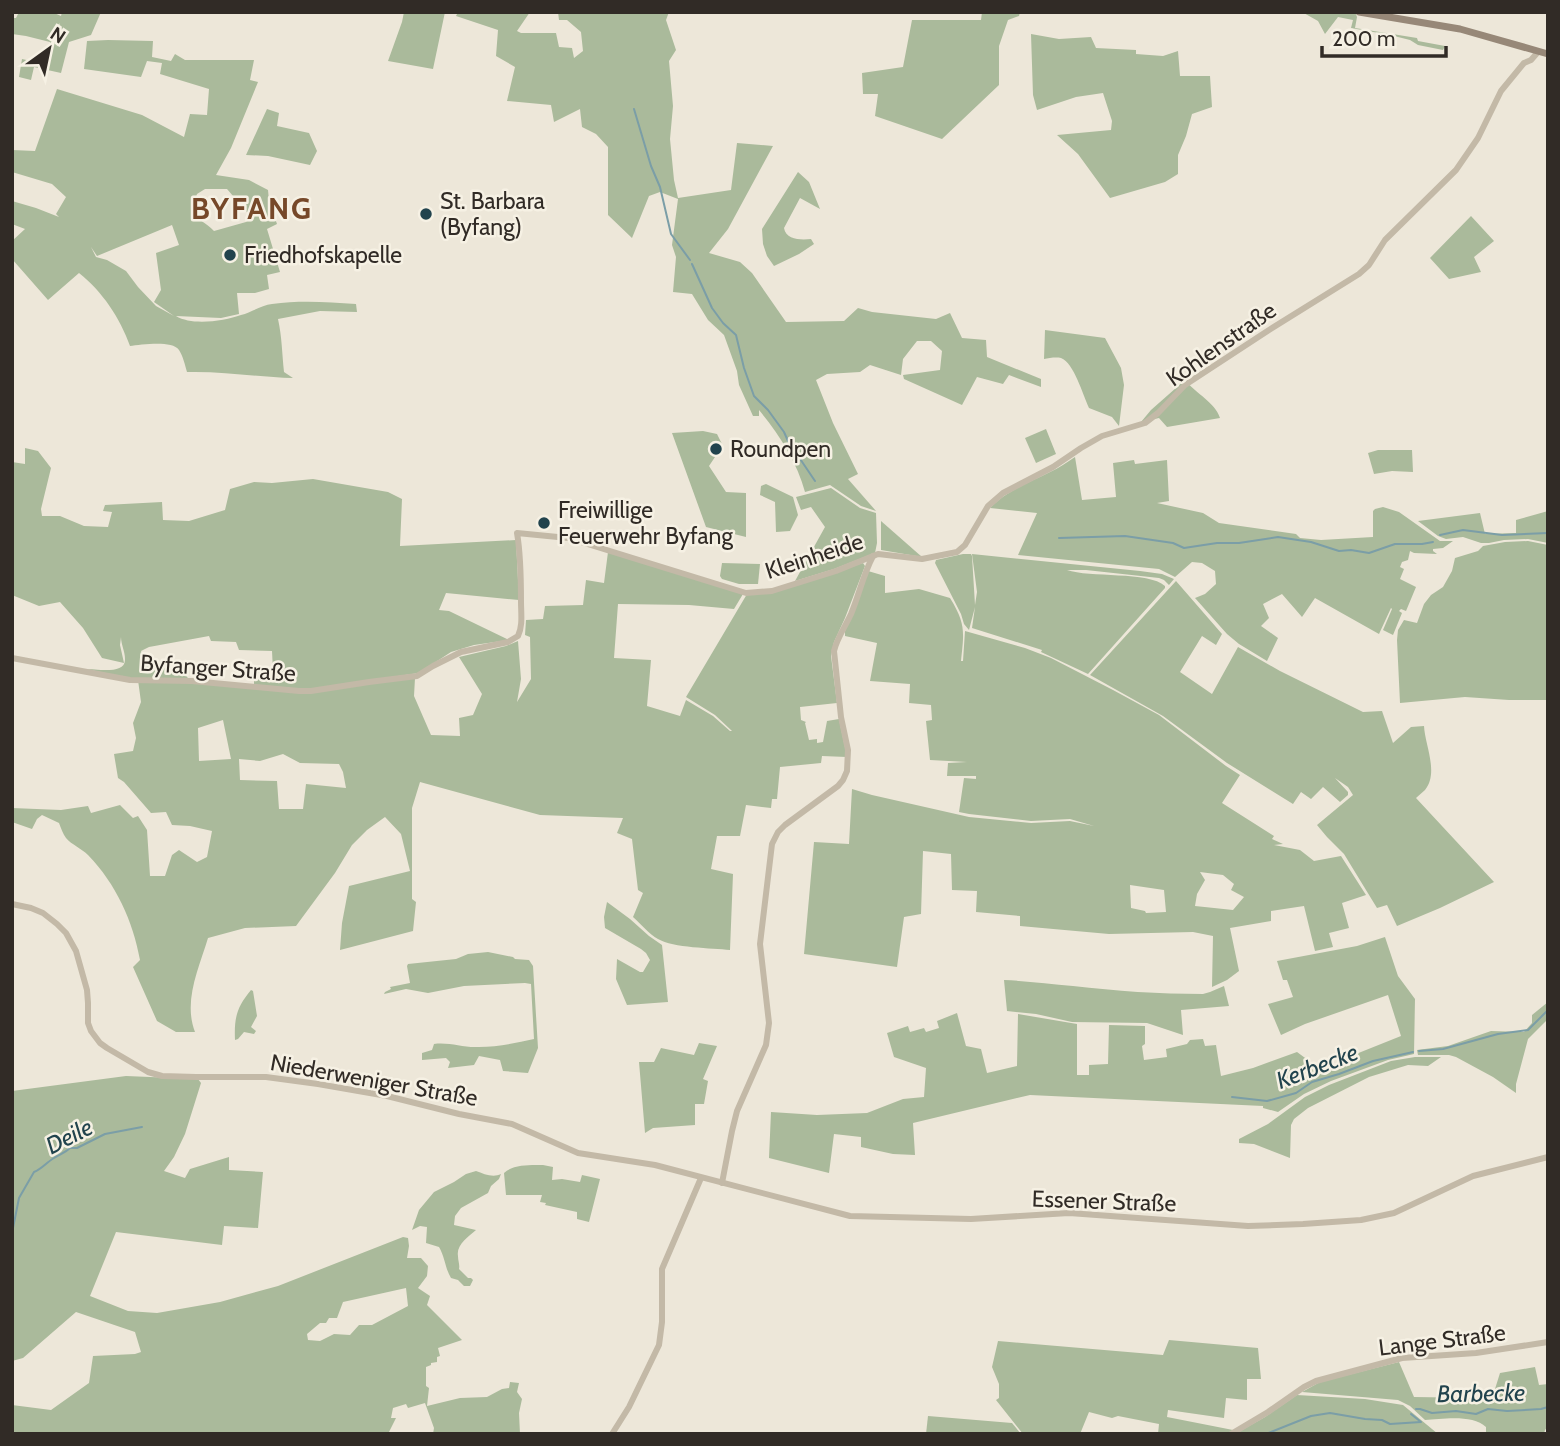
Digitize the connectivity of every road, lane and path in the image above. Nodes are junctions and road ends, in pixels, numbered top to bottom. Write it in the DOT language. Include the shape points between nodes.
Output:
graph roads {
  1 [pos="1359,12"];
  2 [pos="1528,50"];
  3 [pos="1538,52"];
  4 [pos="1548,54"];
  5 [pos="1524,63"];
  6 [pos="517,533"];
  7 [pos="876,555"];
  8 [pos="12,658"];
  9 [pos="12,904"];
  10 [pos="1548,1157"];
  11 [pos="655,1165"];
  12 [pos="701,1178"];
  13 [pos="722,1183"];
  14 [pos="1548,1342"];
  15 [pos="612,1434"];
  16 [pos="1231,1434"];
  1 -- 2 [label="main road" via="1456,29"];
  2 -- 3 [label="main road"];
  2 -- 5 [label="street, Kohlenstraße"];
  3 -- 4 [label="main road"];
  3 -- 5 [label="street, Kohlenstraße"];
  5 -- 7 [label="street, Kohlenstraße" via="1502,91 1456,170 1385,240 1359,274 1185,386 1145,423 1102,436 1003,493 988,506 957,552 922,559"];
  6 -- 7 [label="street, Kleinheide" via="568,538 746,593 772,591"];
  6 -- 8 [label="street, Byfanger Straße" via="521,554 518,636 461,652 417,677 299,691 130,680"];
  7 -- 13 [label="street" via="834,651 848,756 846,774 838,786 785,825 772,844 760,944 768,1034 738,1109"];
  9 -- 11 [label="street, Niederweniger Straße" via="43,914 65,933 84,980 91,1031 107,1048 149,1072 266,1077 387,1096 512,1124 578,1153"];
  10 -- 13 [label="street, Essener Straße" via="1473,1177 1381,1216 1248,1226 1069,1213 971,1219 858,1217"];
  11 -- 12 [label="street, Essener Straße"];
  12 -- 13 [label="street, Essener Straße"];
  12 -- 15 [label="street" via="662,1269 659,1345"];
  14 -- 16 [label="street, Lange Straße" via="1402,1358 1316,1381"];
}
